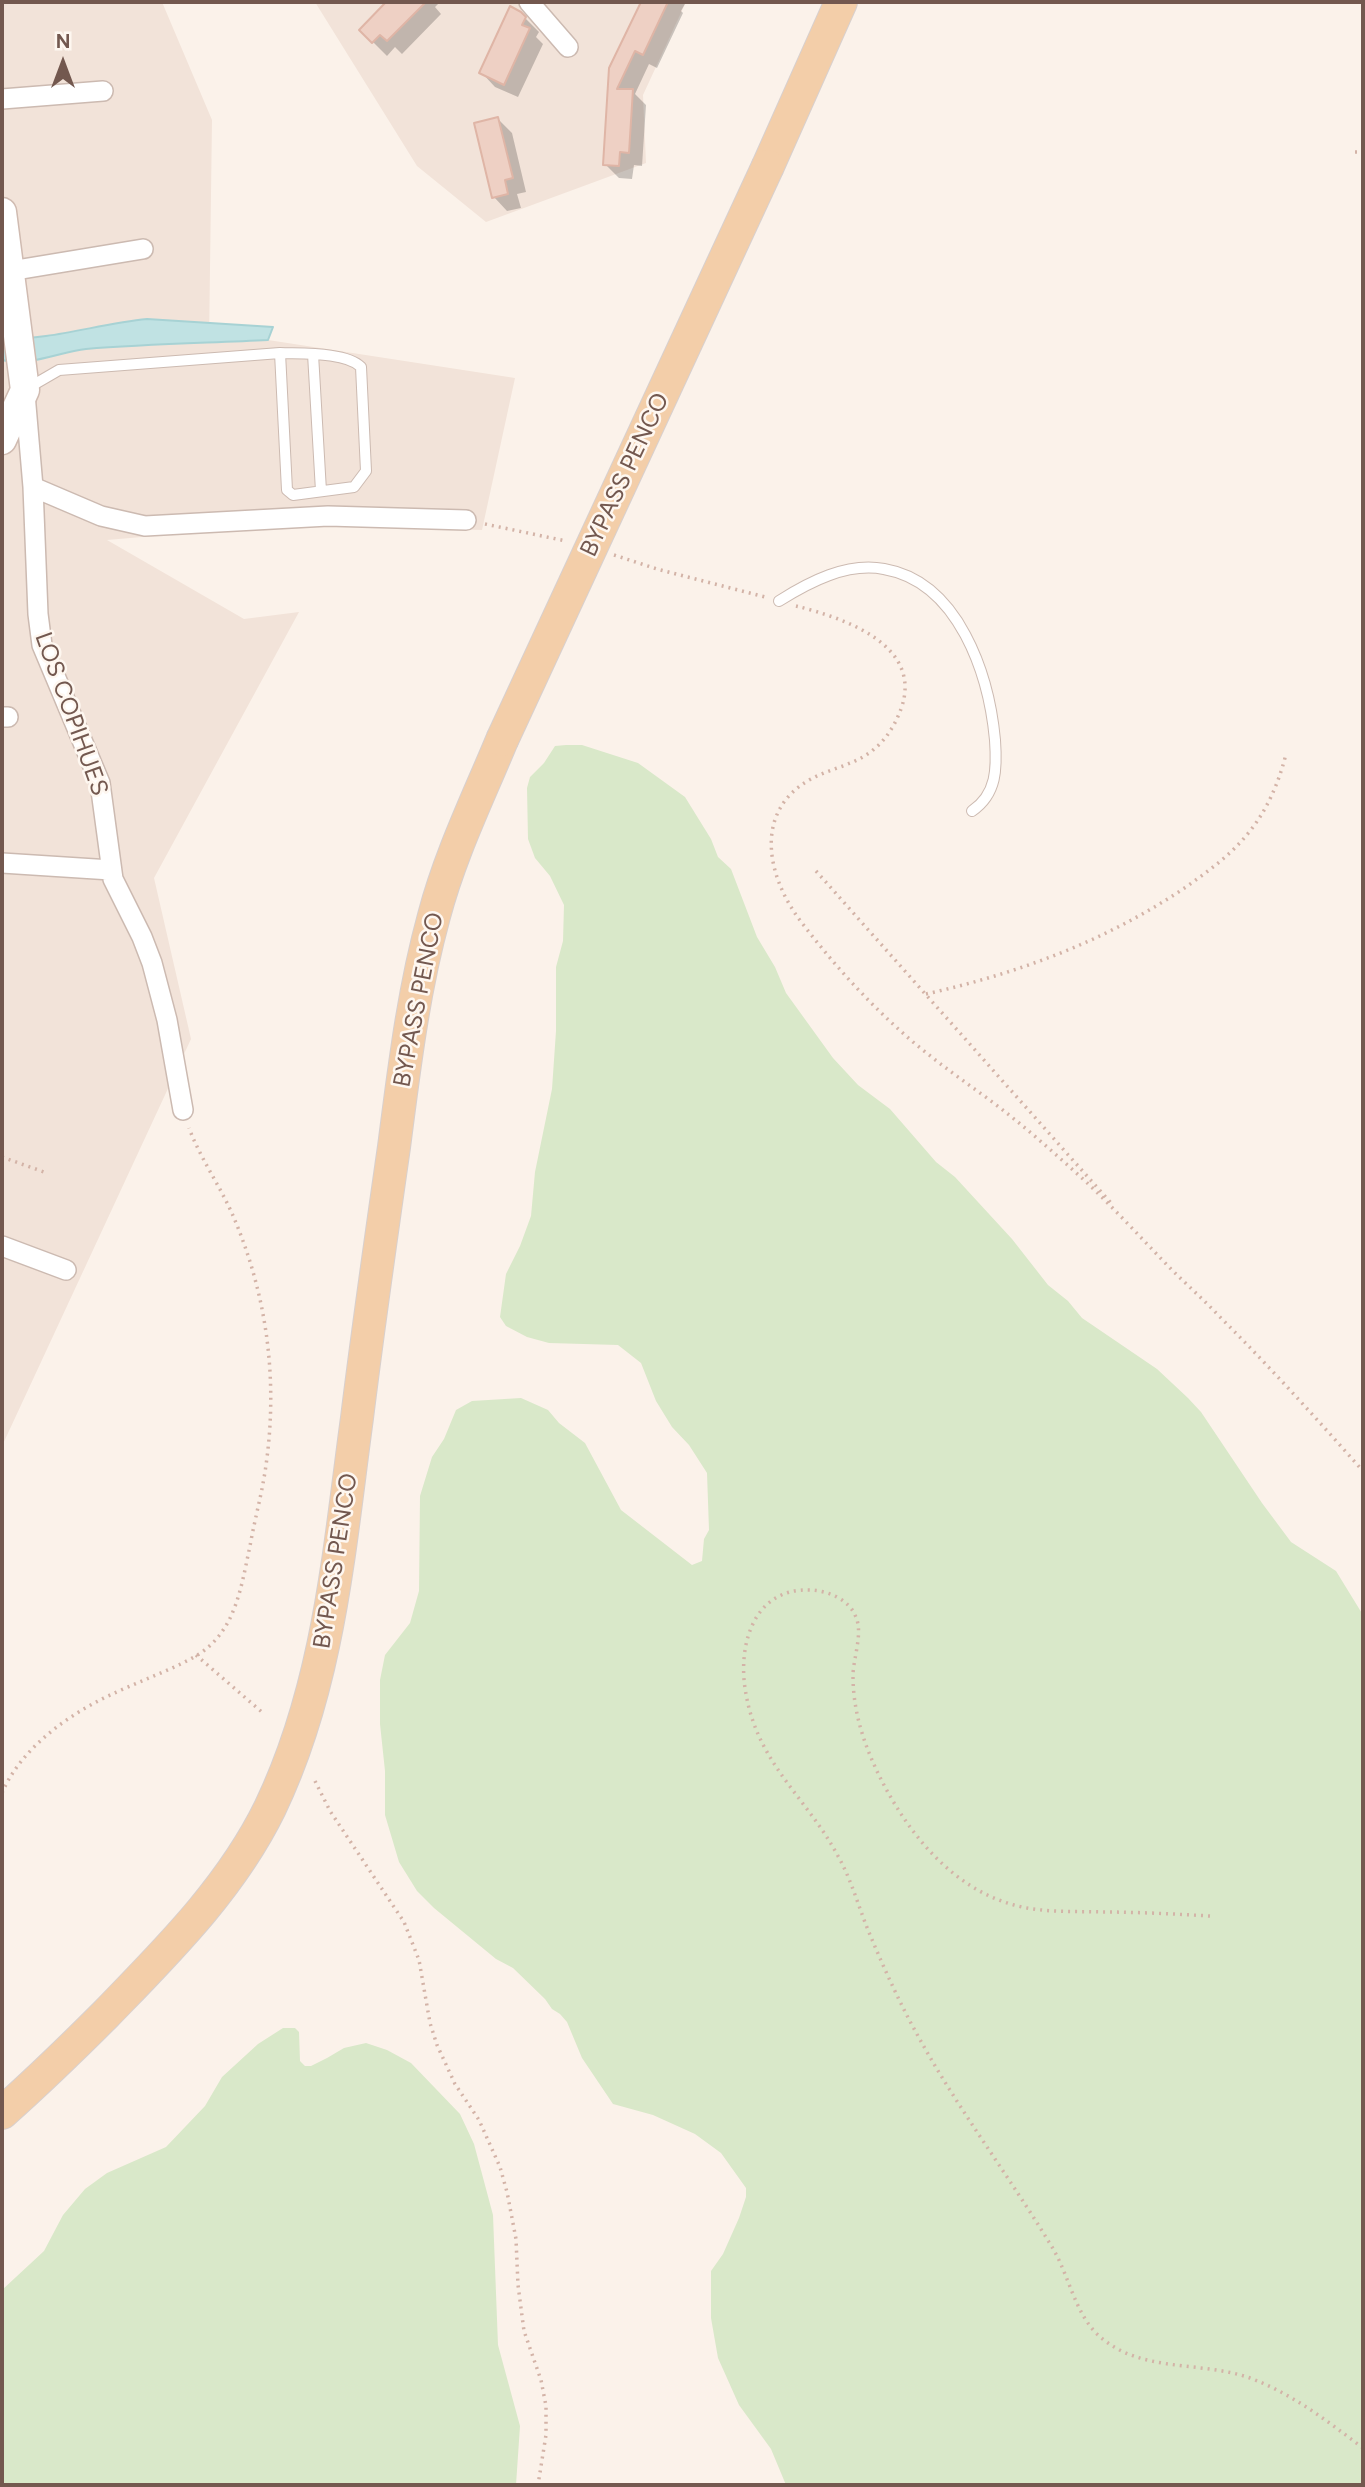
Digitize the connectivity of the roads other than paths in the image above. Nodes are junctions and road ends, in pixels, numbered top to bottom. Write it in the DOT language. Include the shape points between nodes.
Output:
graph roads {
  1 [pos="529,2"];
  2 [pos="841,2"];
  3 [pos="568,47"];
  4 [pos="103,91"];
  5 [pos="2,99"];
  6 [pos="2,212"];
  7 [pos="143,249"];
  8 [pos="10,271"];
  9 [pos="281,353"];
  10 [pos="313,354"];
  11 [pos="24,380"];
  12 [pos="2,440"];
  13 [pos="33,487"];
  14 [pos="321,491"];
  15 [pos="466,520"];
  16 [pos="779,601"];
  17 [pos="972,811"];
  18 [pos="2,863"];
  19 [pos="111,870"];
  20 [pos="183,1110"];
  21 [pos="2,1246"];
  22 [pos="66,1270"];
  23 [pos="107,2012"];
  24 [pos="2,2090"];
  25 [pos="2,2113"];
  1 -- 3 [label="street"];
  2 -- 23 [label="main road, BYPASS PENCO, bridge" via="502,740 450,864 422,964 341,1548 305,1719 274,1799 241,1860 190,1925"];
  4 -- 5 [label="street"];
  6 -- 8 [label="main road"];
  7 -- 8 [label="street"];
  8 -- 11 [label="main road"];
  9 -- 10 [label="lane"];
  9 -- 11 [label="lane" via="60,370"];
  9 -- 14 [label="lane" via="287,490 293,495"];
  10 -- 14 [label="lane"];
  10 -- 14 [label="lane" via="354,360 361,367 366,471 354,487"];
  11 -- 12 [label="main road"];
  11 -- 13 [label="street, LOS COPIHUES"];
  13 -- 15 [label="street" via="101,516 145,526 328,516"];
  13 -- 19 [label="street, LOS COPIHUES" via="42,645 100,783"];
  16 -- 17 [label="lane" via="815,580 869,567 899,573 939,600 973,649 991,707 995,776 989,794"];
  18 -- 19 [label="street"];
  19 -- 20 [label="street, LOS COPIHUES" via="152,963"];
  21 -- 22 [label="street"];
  23 -- 24 [label="main road, BYPASS PENCO"];
  23 -- 25 [label="main road, BYPASS PENCO"];
}
